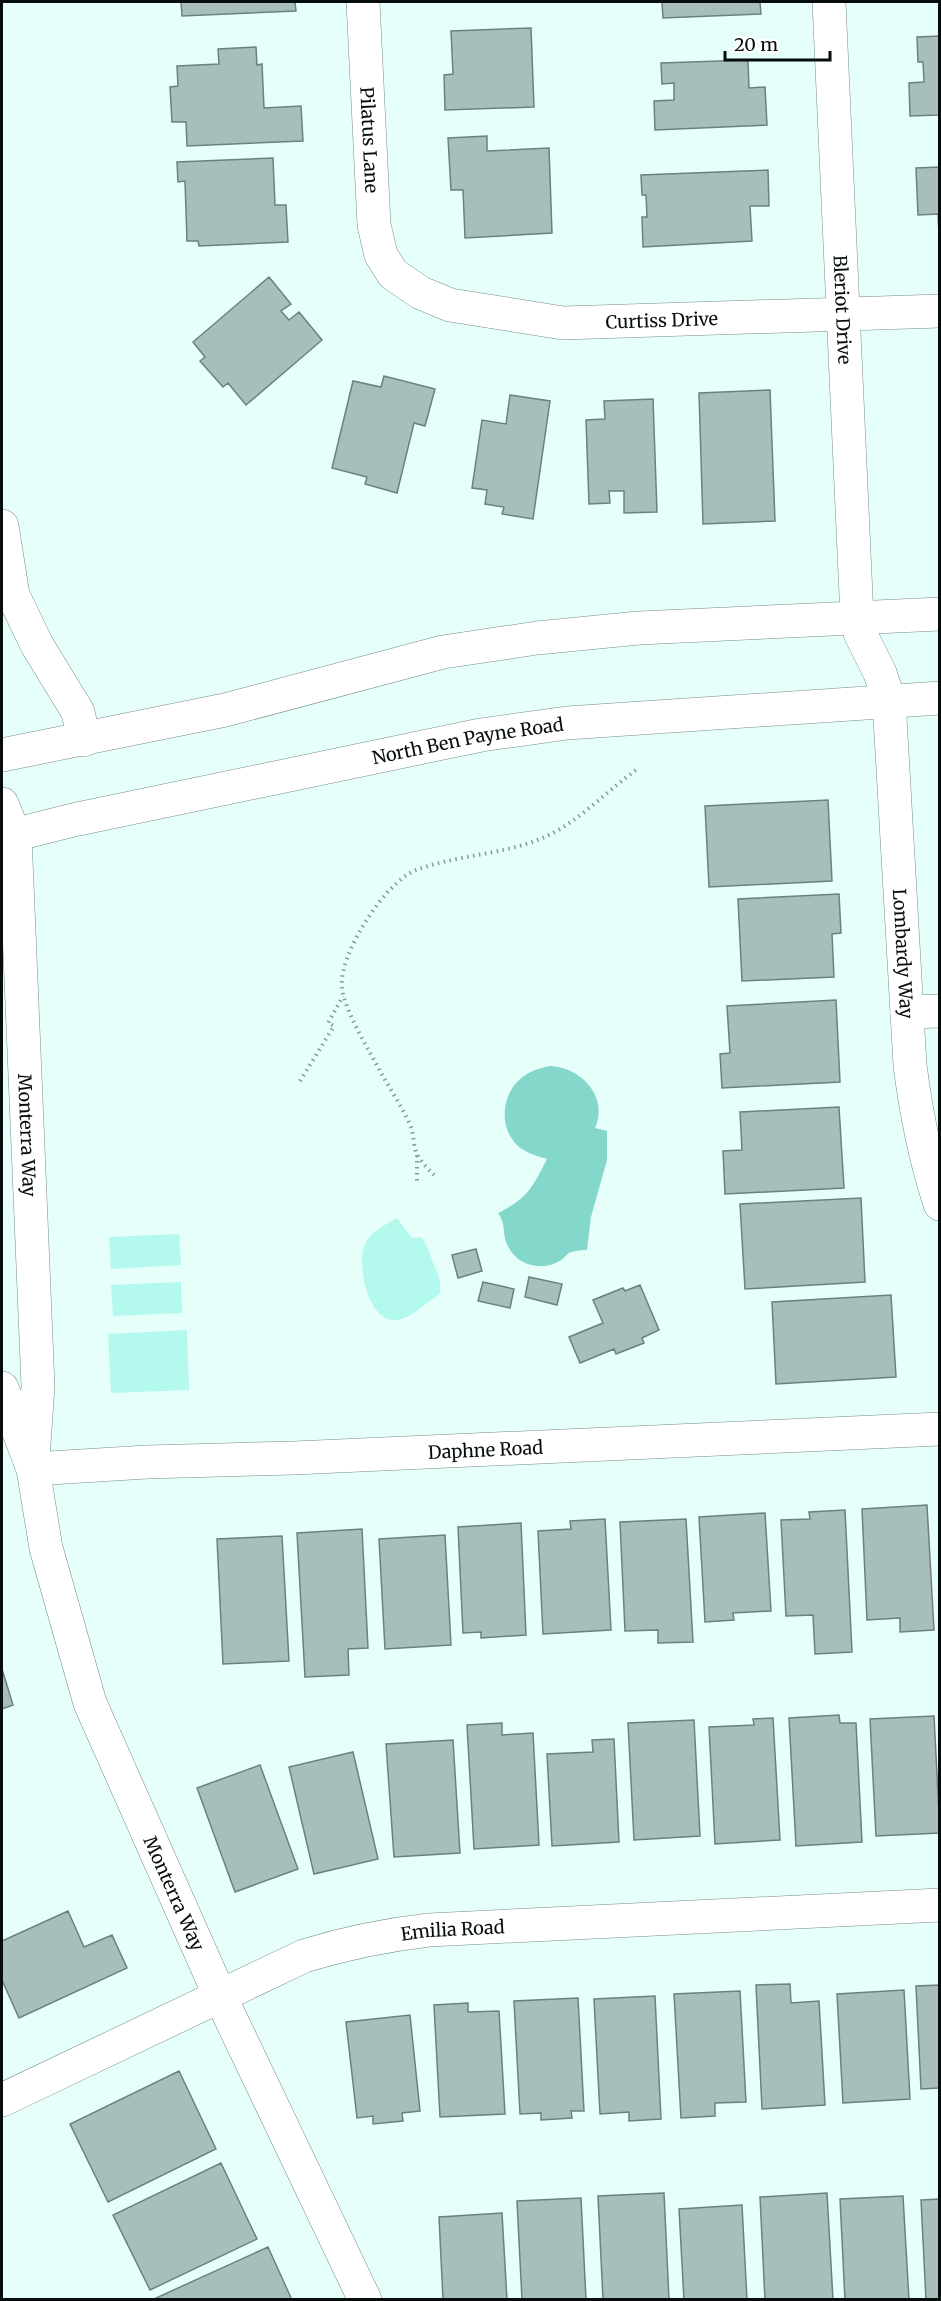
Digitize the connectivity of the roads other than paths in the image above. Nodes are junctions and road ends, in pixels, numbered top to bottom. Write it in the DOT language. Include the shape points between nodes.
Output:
graph roads {
  1 [pos="363,2"];
  2 [pos="829,2"];
  3 [pos="393,274"];
  4 [pos="939,311"];
  5 [pos="844,315"];
  6 [pos="2,526"];
  7 [pos="939,614"];
  8 [pos="857,618"];
  9 [pos="939,698"];
  10 [pos="889,700"];
  11 [pos="84,740"];
  12 [pos="2,755"];
  13 [pos="2,804"];
  14 [pos="8,837"];
  15 [pos="939,1011"];
  16 [pos="907,1012"];
  17 [pos="939,1204"];
  18 [pos="2,1388"];
  19 [pos="939,1429"];
  20 [pos="33,1469"];
  21 [pos="939,1905"];
  22 [pos="220,1996"];
  23 [pos="2,2100"];
  24 [pos="365,2300"];
  1 -- 3 [label="street, Pilatus Lane" via="374,225 381,255"];
  2 -- 5 [label="street, Bleriot Drive"];
  3 -- 5 [label="street, Curtiss Drive" via="421,293 450,305 563,324"];
  4 -- 5 [label="street, Curtiss Drive"];
  5 -- 8 [label="street, Bleriot Drive"];
  6 -- 11 [label="street" via="13,595 37,645 78,712"];
  7 -- 8 [label="street"];
  8 -- 10 [label="street, Bleriot Drive"];
  8 -- 11 [label="street" via="639,628 443,652 225,710"];
  9 -- 10 [label="street, North Ben Payne Road"];
  10 -- 14 [label="street, North Ben Payne Road" via="567,723 481,735"];
  10 -- 16 [label="street, Lombardy Way"];
  11 -- 12 [label="street"];
  13 -- 14 [label="street, Monterra Way"];
  14 -- 20 [label="street, Monterra Way" via="38,1386"];
  15 -- 16 [label="street"];
  16 -- 17 [label="street, Lombardy Way" via="917,1116"];
  18 -- 20 [label="street, Monterra Way"];
  19 -- 20 [label="street, Daphne Road"];
  20 -- 22 [label="street, Monterra Way" via="46,1548 90,1703"];
  21 -- 22 [label="street, Emilia Road" via="429,1930 380,1936 304,1956"];
  22 -- 23 [label="street, Emilia Road"];
  22 -- 24 [label="street, Monterra Way"];
}
